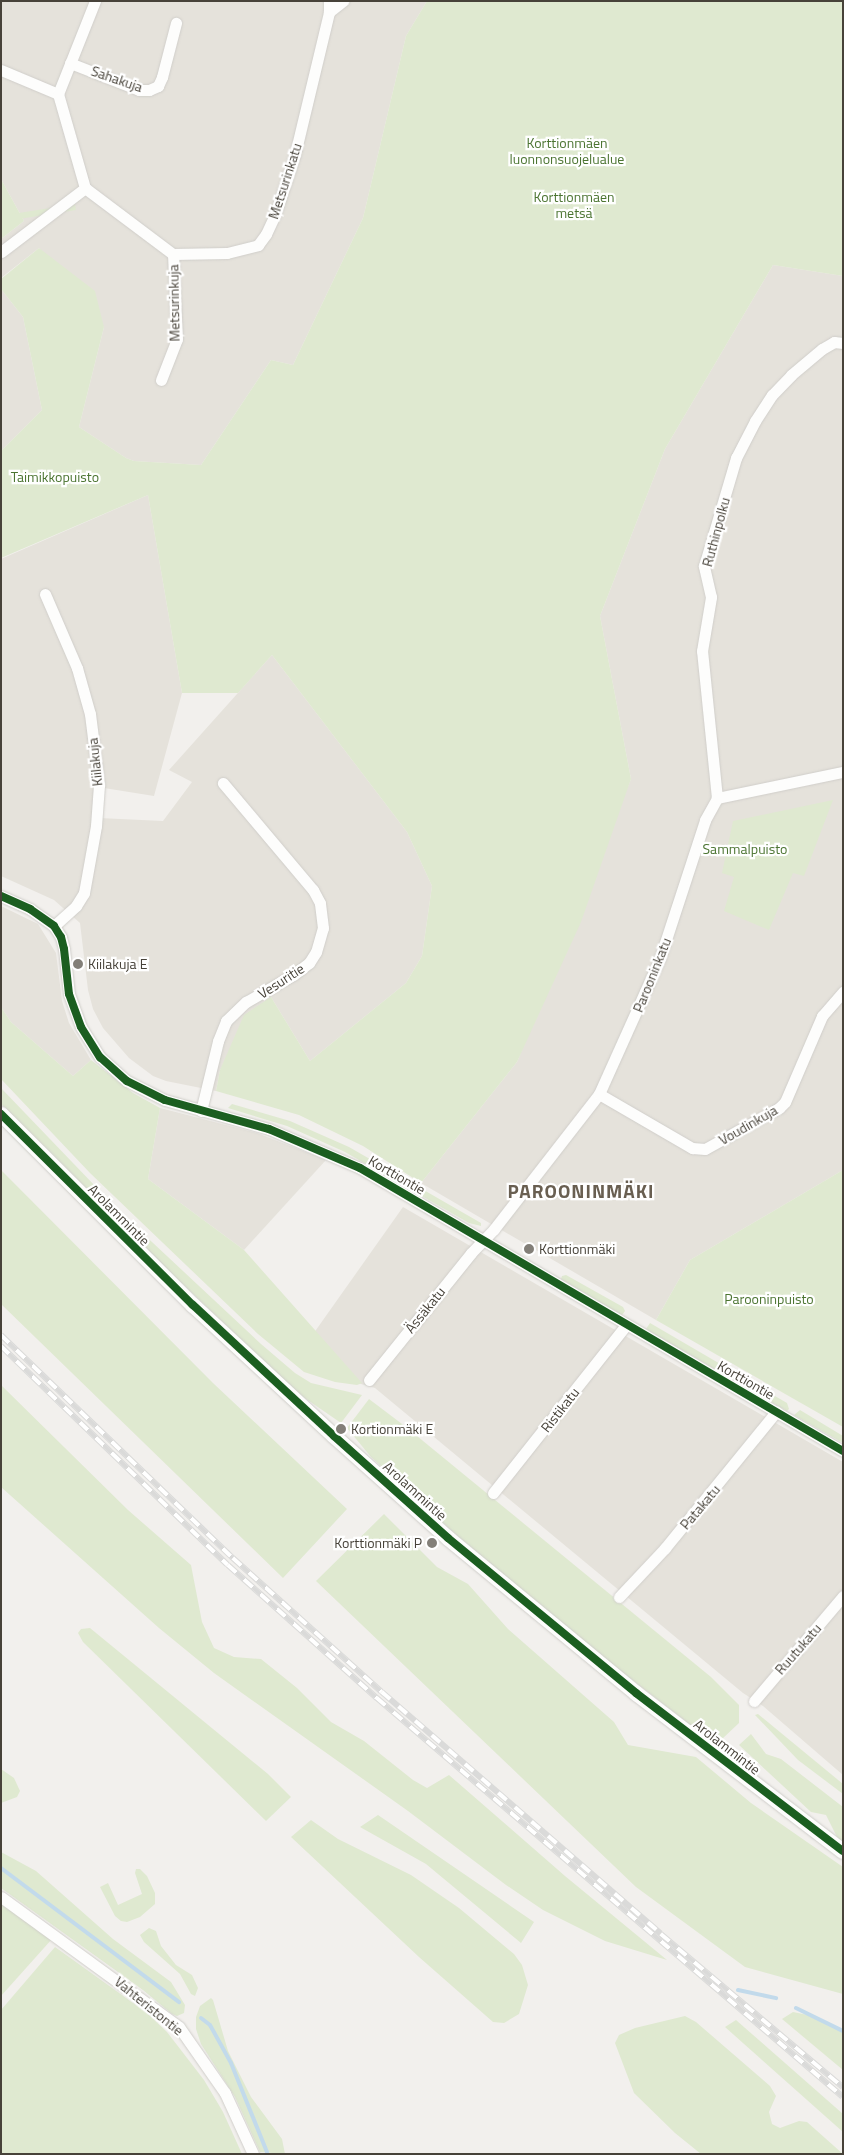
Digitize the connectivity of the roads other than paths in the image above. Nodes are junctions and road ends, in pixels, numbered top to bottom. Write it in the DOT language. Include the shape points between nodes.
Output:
graph roads {
  1 [pos="95,1"];
  2 [pos="343,1"];
  3 [pos="329,7"];
  4 [pos="176,23"];
  5 [pos="70,62"];
  6 [pos="1,70"];
  7 [pos="58,94"];
  8 [pos="85,188"];
  9 [pos="1,252"];
  10 [pos="173,254"];
  11 [pos="843,343"];
  12 [pos="161,380"];
  13 [pos="45,594"];
  14 [pos="843,772"];
  15 [pos="222,783"];
  16 [pos="717,798"];
  17 [pos="1,896"];
  18 [pos="54,926"];
  19 [pos="843,992"];
  20 [pos="600,1094"];
  21 [pos="201,1111"];
  22 [pos="1,1114"];
  23 [pos="482,1240"];
  24 [pos="626,1325"];
  25 [pos="369,1380"];
  26 [pos="776,1412"];
  27 [pos="843,1451"];
  28 [pos="493,1493"];
  29 [pos="843,1596"];
  30 [pos="619,1598"];
  31 [pos="754,1701"];
  32 [pos="843,1851"];
  33 [pos="1,1897"];
  34 [pos="253,2154"];
  1 -- 5 [label="street"];
  2 -- 3 [label="street, Metsurinkatu"];
  3 -- 10 [label="street, Metsurinkatu" via="295,154 266,234 258,245 239,251"];
  4 -- 5 [label="street, Sahakuja" via="162,77 158,86 149,90 139,90"];
  5 -- 7 [label="street"];
  6 -- 7 [label="street"];
  7 -- 8 [label="street"];
  8 -- 9 [label="street"];
  8 -- 10 [label="street"];
  10 -- 12 [label="street, Metsurinkuja" via="177,339"];
  11 -- 16 [label="street, Ruthinpolku" via="834,342 822,349 791,374 755,421 736,458 704,566 711,598 702,651"];
  13 -- 18 [label="street, Kiilakuja" via="76,668 90,714 99,785 96,826 84,894"];
  14 -- 16 [label="street"];
  15 -- 21 [label="street, Vesuritie" via="313,890 322,910 324,928 316,952 308,963 293,976 246,1002 226,1021"];
  16 -- 20 [label="street, Parooninkatu" via="705,820 660,958"];
  17 -- 18 [label="street" via="30,909"];
  18 -- 21 [label="street, Korttiontie" via="64,949 72,1005 80,1027 100,1056 127,1081 144,1091"];
  19 -- 20 [label="street, Voudinkuja" via="822,1016 785,1102 705,1149 692,1148"];
  20 -- 23 [label="street, Parooninkatu"];
  21 -- 23 [label="street, Korttiontie" via="269,1129 318,1148 360,1168"];
  22 -- 32 [label="street, Arolammintie" via="193,1305 448,1538 636,1693"];
  23 -- 24 [label="street, Korttiontie"];
  23 -- 25 [label="street, Ässäkatu"];
  24 -- 26 [label="street, Korttiontie"];
  24 -- 28 [label="street, Ristikatu"];
  26 -- 27 [label="street, Korttiontie"];
  26 -- 30 [label="street, Patakatu" via="730,1471"];
  29 -- 31 [label="street, Ruutukatu"];
  33 -- 34 [label="street, Vahteristontie" via="179,2027 225,2094"];
}
